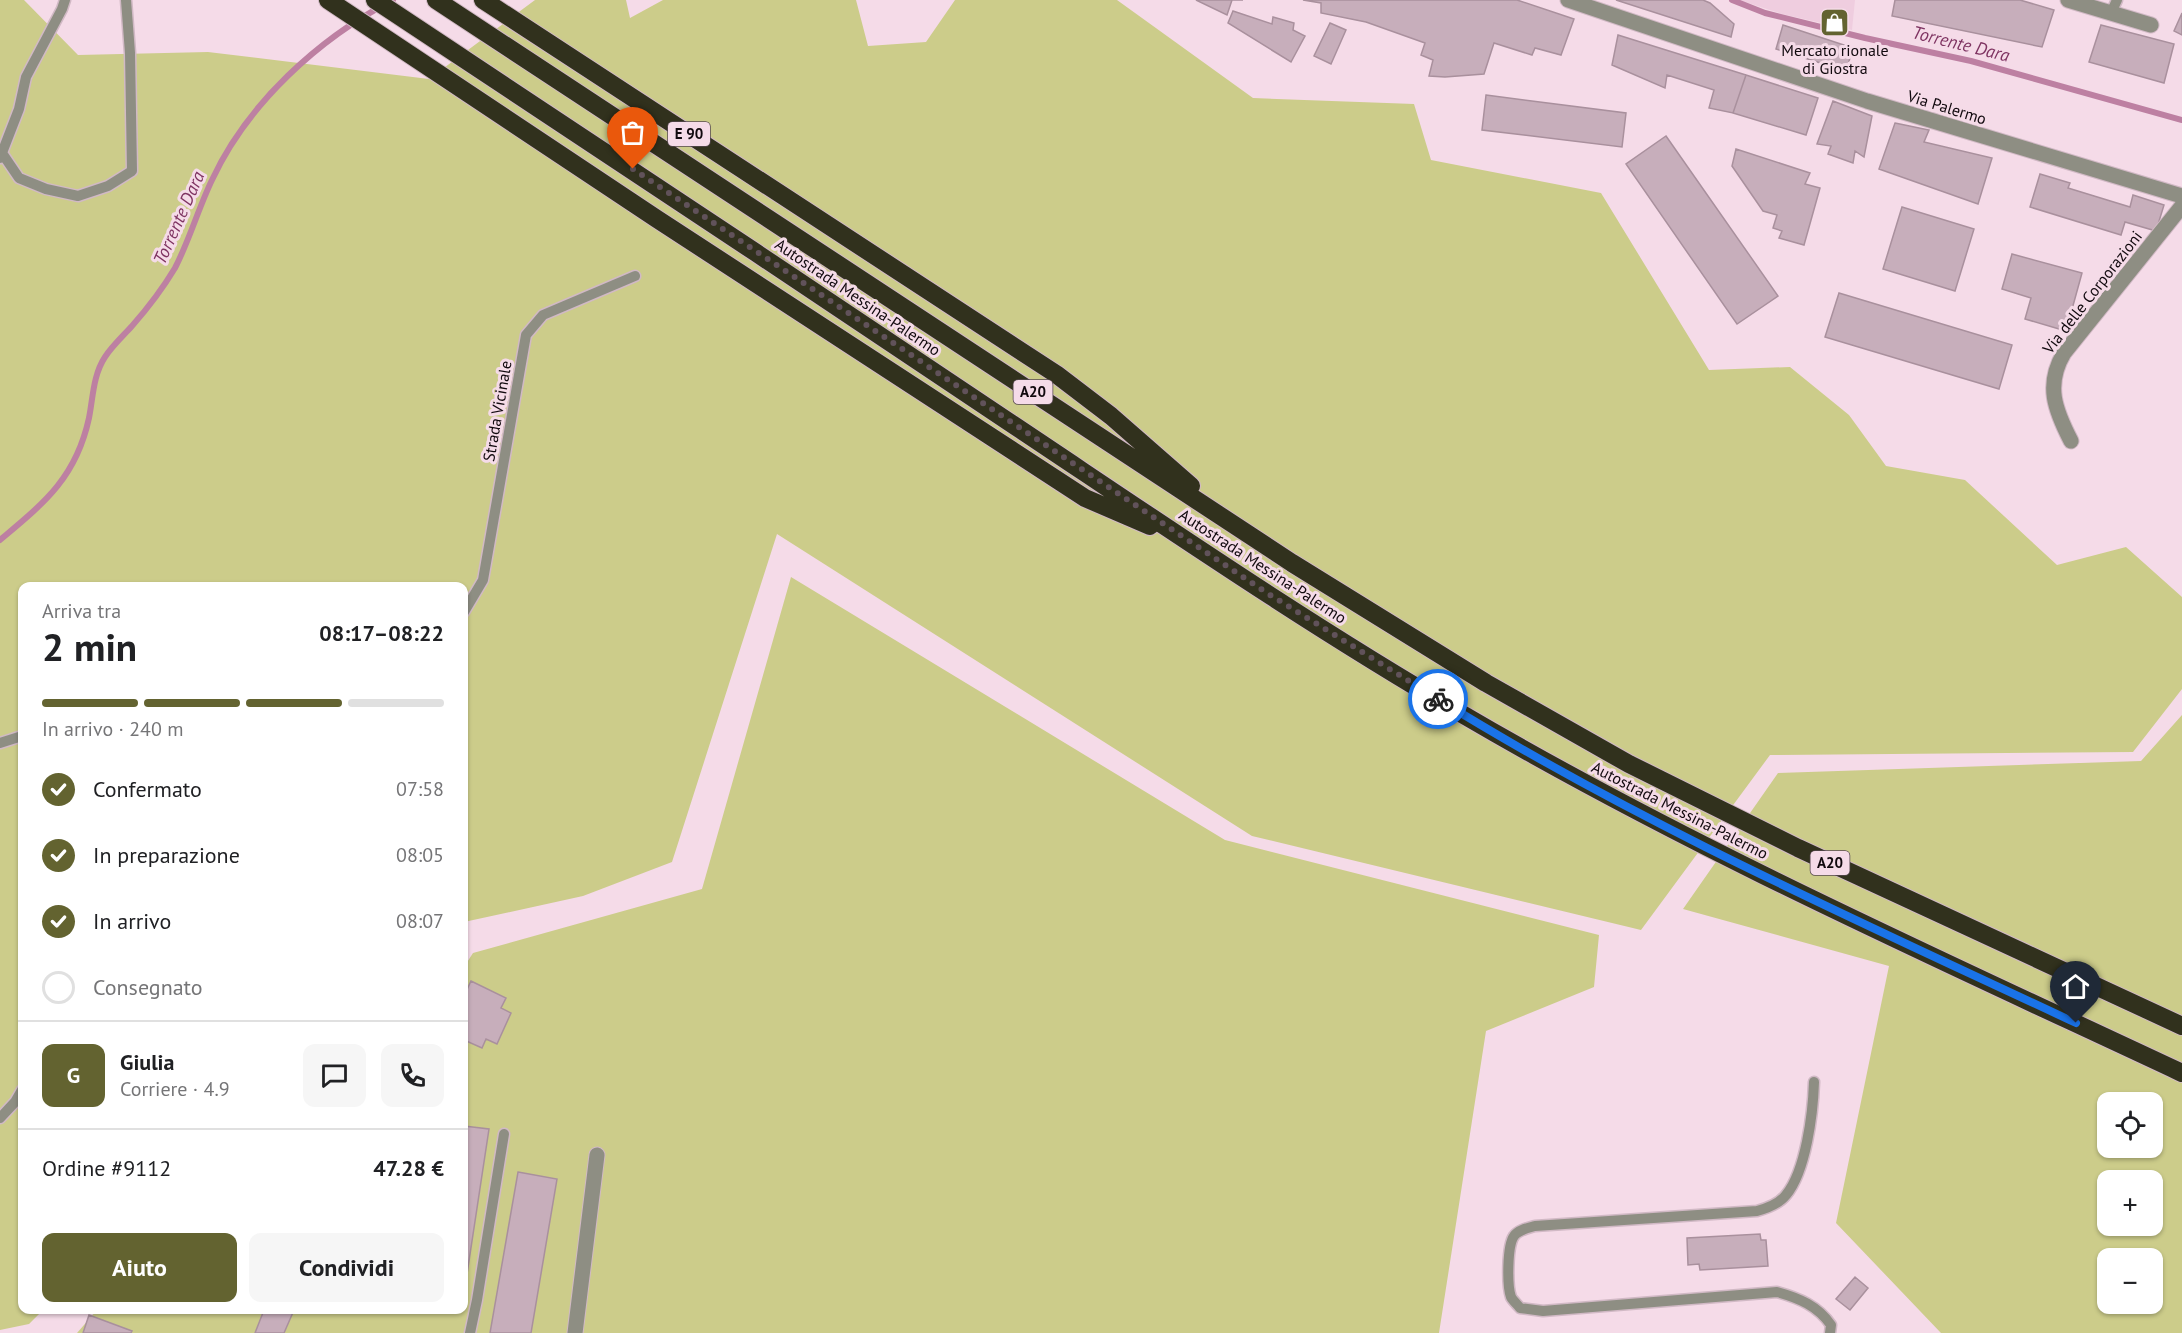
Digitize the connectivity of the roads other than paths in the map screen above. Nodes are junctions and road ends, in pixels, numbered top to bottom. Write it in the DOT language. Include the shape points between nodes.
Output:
graph roads {
  1 [pos="65,0"];
  2 [pos="126,0"];
  3 [pos="328,0"];
  4 [pos="375,0"];
  5 [pos="436,0"];
  6 [pos="483,0"];
  7 [pos="1568,0"];
  8 [pos="2068,0"];
  9 [pos="2114,7"];
  10 [pos="2151,24"];
  11 [pos="1,154"];
  12 [pos="2182,196"];
  13 [pos="2182,206"];
  14 [pos="635,276"];
  15 [pos="2071,441"];
  16 [pos="1215,511"];
  17 [pos="1193,545"];
  18 [pos="468,605"];
  19 [pos="18,737"];
  20 [pos="0,743"];
  21 [pos="2182,1026"];
  22 [pos="2182,1073"];
  23 [pos="1814,1082"];
  24 [pos="18,1097"];
  25 [pos="0,1118"];
  26 [pos="504,1134"];
  27 [pos="597,1155"];
  28 [pos="470,1333"];
  29 [pos="575,1333"];
  30 [pos="1830,1333"];
  1 -- 11 [label="lane" via="26,77 19,109"];
  2 -- 11 [label="lane" via="132,171 108,186 78,196 19,178"];
  3 -- 17 [label="highway" via="1085,498"];
  4 -- 17 [label="highway, Autostrada Messina-Palermo / A20"];
  5 -- 16 [label="highway, Autostrada Messina-Palermo / A20"];
  6 -- 16 [label="highway, E 90" via="1066,381 1179,474"];
  7 -- 12 [label="street, Via Palermo" via="1867,101"];
  8 -- 9 [label="street"];
  9 -- 10 [label="street"];
  13 -- 15 [label="street, Via delle Corporazioni" via="2056,367 2052,383 2055,400"];
  14 -- 18 [label="lane, Strada Vicinale" via="543,315 526,335 483,580"];
  16 -- 21 [label="highway, Autostrada Messina-Palermo / A20" via="1486,682 1629,764 1798,848"];
  17 -- 22 [label="highway, Autostrada Messina-Palermo / A20" via="1460,713 1615,801 1770,879"];
  19 -- 20 [label="lane"];
  23 -- 30 [label="lane" via="1813,1108 1800,1167 1785,1197 1757,1211 1535,1226 1514,1236 1508,1279 1511,1297 1520,1308 1544,1311 1777,1292 1811,1305 1825,1316 1831,1325"];
  24 -- 25 [label="lane"];
  26 -- 28 [label="lane"];
  27 -- 29 [label="street"];
}
